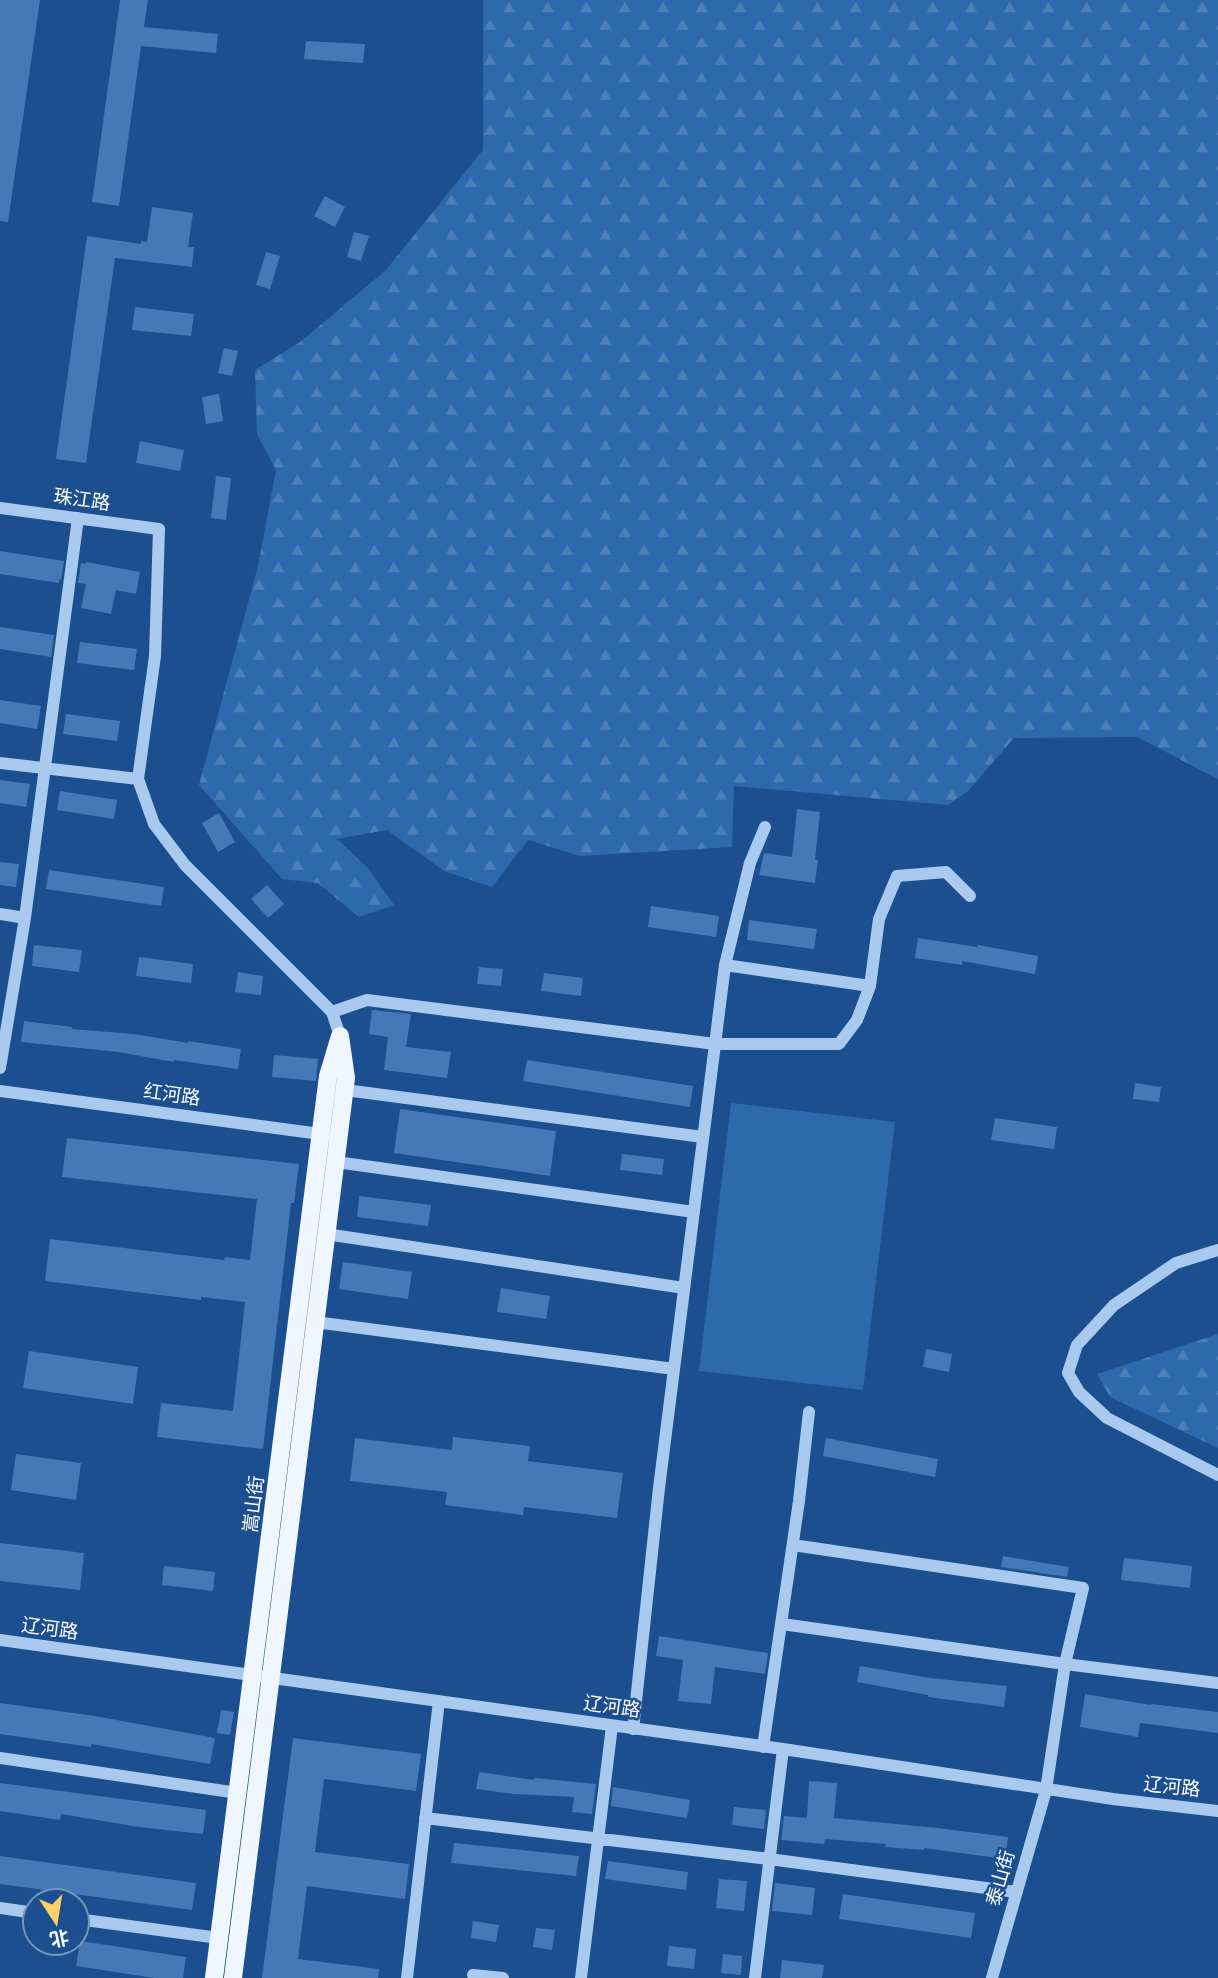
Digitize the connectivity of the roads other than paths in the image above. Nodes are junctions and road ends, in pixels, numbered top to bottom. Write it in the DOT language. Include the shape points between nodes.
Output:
graph roads {
  1 [pos="0,508"];
  2 [pos="78,518"];
  3 [pos="0,763"];
  4 [pos="45,768"];
  5 [pos="138,779"];
  6 [pos="765,827"];
  7 [pos="970,896"];
  8 [pos="0,914"];
  9 [pos="25,918"];
  10 [pos="724,965"];
  11 [pos="870,986"];
  12 [pos="332,1012"];
  13 [pos="340,1036"];
  14 [pos="715,1044"];
  15 [pos="0,1068"];
  16 [pos="345,1090"];
  17 [pos="0,1091"];
  18 [pos="330,1135"];
  19 [pos="703,1137"];
  20 [pos="336,1162"];
  21 [pos="694,1212"];
  22 [pos="326,1234"];
  23 [pos="1218,1250"];
  24 [pos="684,1288"];
  25 [pos="315,1322"];
  26 [pos="674,1369"];
  27 [pos="808,1412"];
  28 [pos="1218,1475"];
  29 [pos="793,1545"];
  30 [pos="782,1624"];
  31 [pos="0,1640"];
  32 [pos="1065,1664"];
  33 [pos="261,1676"];
  34 [pos="1218,1683"];
  35 [pos="439,1701"];
  36 [pos="612,1726"];
  37 [pos="633,1728"];
  38 [pos="763,1747"];
  39 [pos="782,1749"];
  40 [pos="0,1758"];
  41 [pos="1046,1790"];
  42 [pos="238,1793"];
  43 [pos="1218,1811"];
  44 [pos="425,1818"];
  45 [pos="598,1839"];
  46 [pos="769,1859"];
  47 [pos="1016,1892"];
  48 [pos="0,1908"];
  49 [pos="21,1911"];
  50 [pos="91,1921"];
  51 [pos="219,1938"];
  52 [pos="473,1975"];
  53 [pos="214,1978"];
  54 [pos="233,1978"];
  55 [pos="407,1978"];
  56 [pos="503,1978"];
  57 [pos="581,1978"];
  58 [pos="755,1978"];
  59 [pos="992,1978"];
  1 -- 2 [label="street, 珠江路"];
  2 -- 4 [label="street"];
  2 -- 5 [label="street, 珠江路" via="159,529 155,656"];
  3 -- 4 [label="street"];
  4 -- 5 [label="street"];
  4 -- 9 [label="street"];
  5 -- 12 [label="street" via="154,824 185,865"];
  6 -- 10 [label="street" via="750,863"];
  7 -- 11 [label="street" via="946,872 897,876 879,919"];
  8 -- 9 [label="street"];
  9 -- 15 [label="street"];
  10 -- 11 [label="street"];
  10 -- 14 [label="street"];
  11 -- 14 [label="street" via="858,1020 839,1044"];
  12 -- 13 [label="street, 嵩山街"];
  12 -- 14 [label="street" via="367,1000"];
  13 -- 16 [label="main road, 嵩山街"];
  13 -- 18 [label="main road, 嵩山街" via="328,1076"];
  14 -- 19 [label="street"];
  16 -- 18 [label="main road, 嵩山街"];
  16 -- 19 [label="street"];
  17 -- 18 [label="street, 红河路"];
  18 -- 20 [label="main road, 嵩山街"];
  18 -- 33 [label="main road, 嵩山街"];
  19 -- 21 [label="street"];
  20 -- 21 [label="street"];
  20 -- 22 [label="main road, 嵩山街"];
  21 -- 24 [label="street"];
  22 -- 24 [label="street"];
  22 -- 25 [label="main road, 嵩山街"];
  23 -- 28 [label="street" via="1176,1263 1114,1305 1077,1345 1068,1373 1079,1392 1107,1418"];
  24 -- 26 [label="street"];
  25 -- 26 [label="street"];
  25 -- 33 [label="main road, 嵩山街"];
  26 -- 37 [label="street"];
  27 -- 29 [label="street"];
  29 -- 30 [label="street"];
  29 -- 32 [label="street, 泰山街" via="1083,1588"];
  30 -- 32 [label="street"];
  30 -- 38 [label="street"];
  31 -- 33 [label="street, 辽河路"];
  32 -- 34 [label="street"];
  32 -- 41 [label="street, 泰山街"];
  33 -- 35 [label="street, 辽河路"];
  33 -- 42 [label="main road, 嵩山街"];
  33 -- 54 [label="main road, 嵩山街"];
  35 -- 36 [label="street, 辽河路"];
  35 -- 44 [label="street"];
  36 -- 37 [label="street, 辽河路"];
  36 -- 45 [label="street"];
  37 -- 38 [label="street, 辽河路"];
  38 -- 39 [label="street, 辽河路"];
  39 -- 41 [label="street, 辽河路"];
  39 -- 46 [label="street"];
  40 -- 42 [label="street"];
  41 -- 43 [label="street, 辽河路"];
  41 -- 47 [label="street, 泰山街"];
  42 -- 51 [label="main road, 嵩山街"];
  44 -- 45 [label="street"];
  44 -- 55 [label="street"];
  45 -- 46 [label="street"];
  45 -- 57 [label="street"];
  46 -- 47 [label="street"];
  46 -- 58 [label="street"];
  47 -- 59 [label="street, 泰山街"];
  48 -- 49 [label="street"];
  50 -- 51 [label="street"];
  51 -- 53 [label="main road, 嵩山街"];
  52 -- 56 [label="street"];
}
